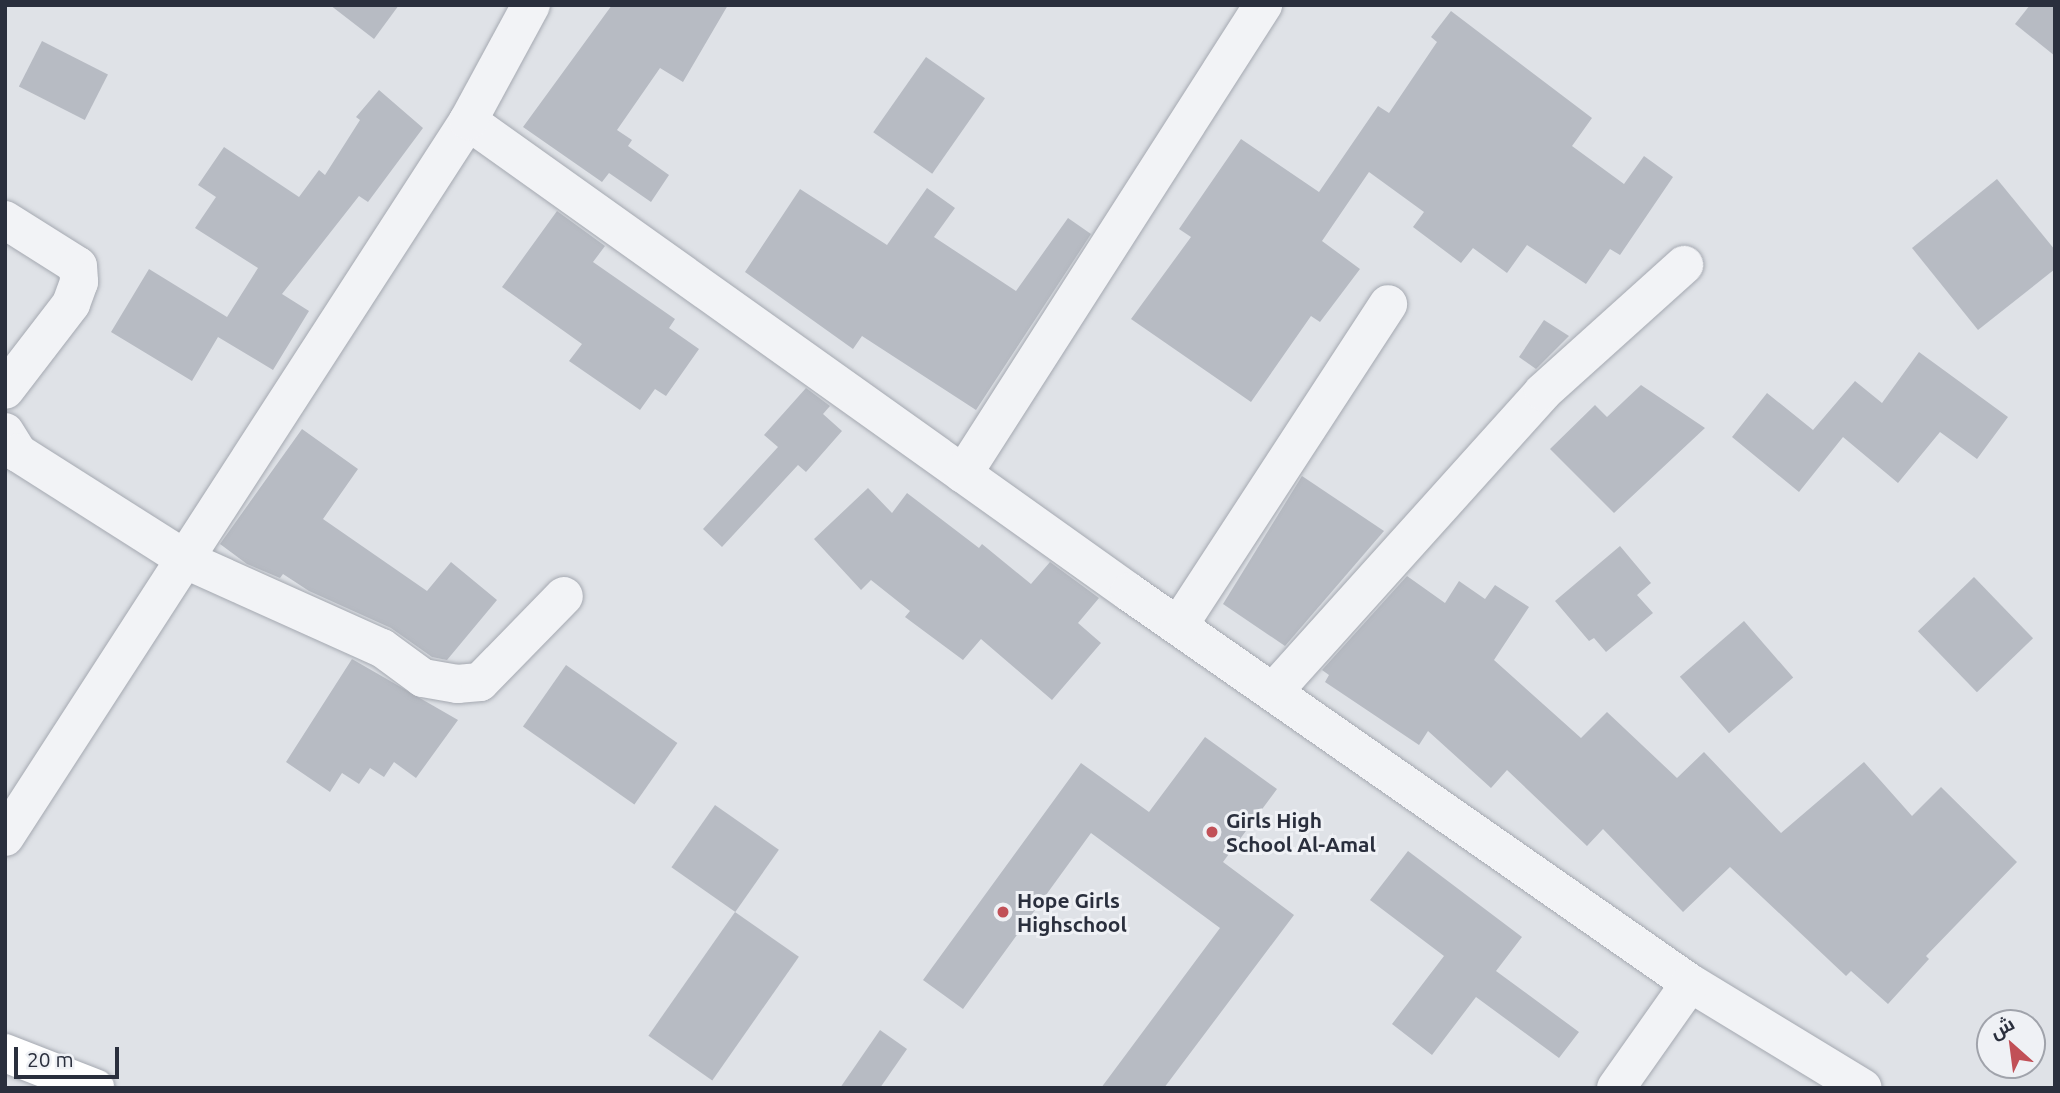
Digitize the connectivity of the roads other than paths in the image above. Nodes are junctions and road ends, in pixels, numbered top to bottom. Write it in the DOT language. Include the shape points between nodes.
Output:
graph roads {
  1 [pos="531,5"];
  2 [pos="1263,5"];
  3 [pos="468,121"];
  4 [pos="5,220"];
  5 [pos="1684,265"];
  6 [pos="1388,303"];
  7 [pos="5,390"];
  8 [pos="5,432"];
  9 [pos="963,474"];
  10 [pos="188,561"];
  11 [pos="564,596"];
  12 [pos="1179,625"];
  13 [pos="1274,691"];
  14 [pos="5,836"];
  15 [pos="1690,983"];
  16 [pos="5,1053"];
  17 [pos="95,1088"];
  18 [pos="1616,1088"];
  19 [pos="1863,1088"];
  1 -- 3 [label="street"];
  2 -- 9 [label="street"];
  3 -- 9 [label="street"];
  3 -- 10 [label="street"];
  4 -- 7 [label="street" via="78,266 79,282 71,304"];
  5 -- 13 [label="street" via="1543,393"];
  6 -- 12 [label="street"];
  8 -- 10 [label="street" via="18,453"];
  9 -- 12 [label="street"];
  10 -- 11 [label="street" via="382,648 423,678 457,684 480,682"];
  10 -- 14 [label="street"];
  12 -- 13 [label="street"];
  13 -- 15 [label="street"];
  15 -- 18 [label="street"];
  15 -- 19 [label="street"];
  16 -- 17 [label="main road"];
}
